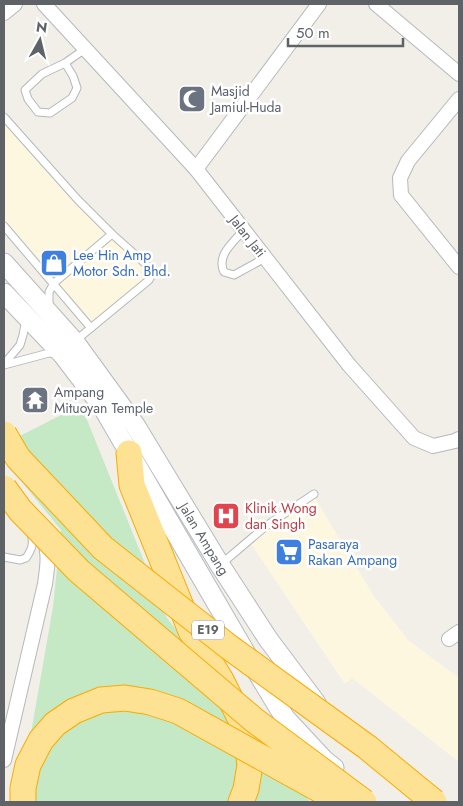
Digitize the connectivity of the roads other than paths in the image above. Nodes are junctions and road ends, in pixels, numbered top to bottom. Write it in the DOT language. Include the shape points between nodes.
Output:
graph roads {
  1 [pos="15,4"];
  2 [pos="319,4"];
  3 [pos="376,4"];
  4 [pos="47,5"];
  5 [pos="4,13"];
  6 [pos="86,49"];
  7 [pos="66,63"];
  8 [pos="459,74"];
  9 [pos="459,99"];
  10 [pos="4,117"];
  11 [pos="196,168"];
  12 [pos="4,226"];
  13 [pos="244,230"];
  14 [pos="112,234"];
  15 [pos="265,258"];
  16 [pos="4,263"];
  17 [pos="459,267"];
  18 [pos="54,283"];
  19 [pos="4,293"];
  20 [pos="50,313"];
  21 [pos="26,317"];
  22 [pos="91,328"];
  23 [pos="69,348"];
  24 [pos="4,364"];
  25 [pos="4,434"];
  26 [pos="459,439"];
  27 [pos="129,453"];
  28 [pos="4,476"];
  29 [pos="4,488"];
  30 [pos="314,494"];
  31 [pos="26,510"];
  32 [pos="4,557"];
  33 [pos="220,565"];
  34 [pos="4,760"];
  35 [pos="23,802"];
  36 [pos="241,802"];
  37 [pos="342,802"];
  38 [pos="364,802"];
  39 [pos="379,802"];
  40 [pos="419,802"];
  41 [pos="434,802"];
  1 -- 5 [label="street"];
  2 -- 11 [label="street"];
  3 -- 8 [label="street"];
  4 -- 6 [label="street, Jalan Jati"];
  6 -- 7 [label="lane"];
  6 -- 11 [label="street, Jalan Jati"];
  7 -- 7 [label="lane" via="42,74 26,90 28,99 38,112 50,113 72,98 77,88"];
  9 -- 17 [label="street" via="408,161 400,178 401,195"];
  10 -- 14 [label="lane"];
  11 -- 13 [label="street, Jalan Jati"];
  12 -- 18 [label="lane"];
  13 -- 15 [label="street, Jalan Jati"];
  13 -- 15 [label="lane" via="224,254 221,266 224,272 234,275"];
  14 -- 18 [label="lane"];
  14 -- 22 [label="lane" via="149,267 152,274 149,280"];
  15 -- 26 [label="street, Jalan Jati" via="349,365 414,438 433,446"];
  16 -- 20 [label="main road, Jalan Ampang"];
  18 -- 20 [label="lane" via="49,292"];
  18 -- 22 [label="lane"];
  19 -- 21 [label="main road, Jalan Ampang"];
  20 -- 23 [label="main road, Jalan Ampang"];
  21 -- 23 [label="main road, Jalan Ampang"];
  21 -- 24 [label="lane" via="20,345"];
  22 -- 23 [label="lane"];
  23 -- 24 [label="lane"];
  23 -- 27 [label="main road, Jalan Ampang"];
  23 -- 33 [label="main road, Jalan Ampang" via="135,425"];
  25 -- 41 [label="highway, E19, bridge" via="18,458 103,548 229,647 367,747"];
  27 -- 36 [label="highway" via="132,485 191,631 245,728 250,765"];
  27 -- 39 [label="main road, Jalan Ampang" via="285,718 324,760"];
  28 -- 31 [label="street"];
  29 -- 38 [label="highway, bridge" via="20,510 79,571 254,720"];
  30 -- 33 [label="lane" via="266,526"];
  31 -- 32 [label="lane" via="33,537 32,548 26,558 20,560"];
  31 -- 34 [label="street" via="47,548 48,565"];
  33 -- 40 [label="main road, Jalan Ampang" via="268,639 350,746"];
  35 -- 37 [label="highway, bridge" via="28,765 41,740 55,724 74,711 101,700 125,698 178,711"];
}
